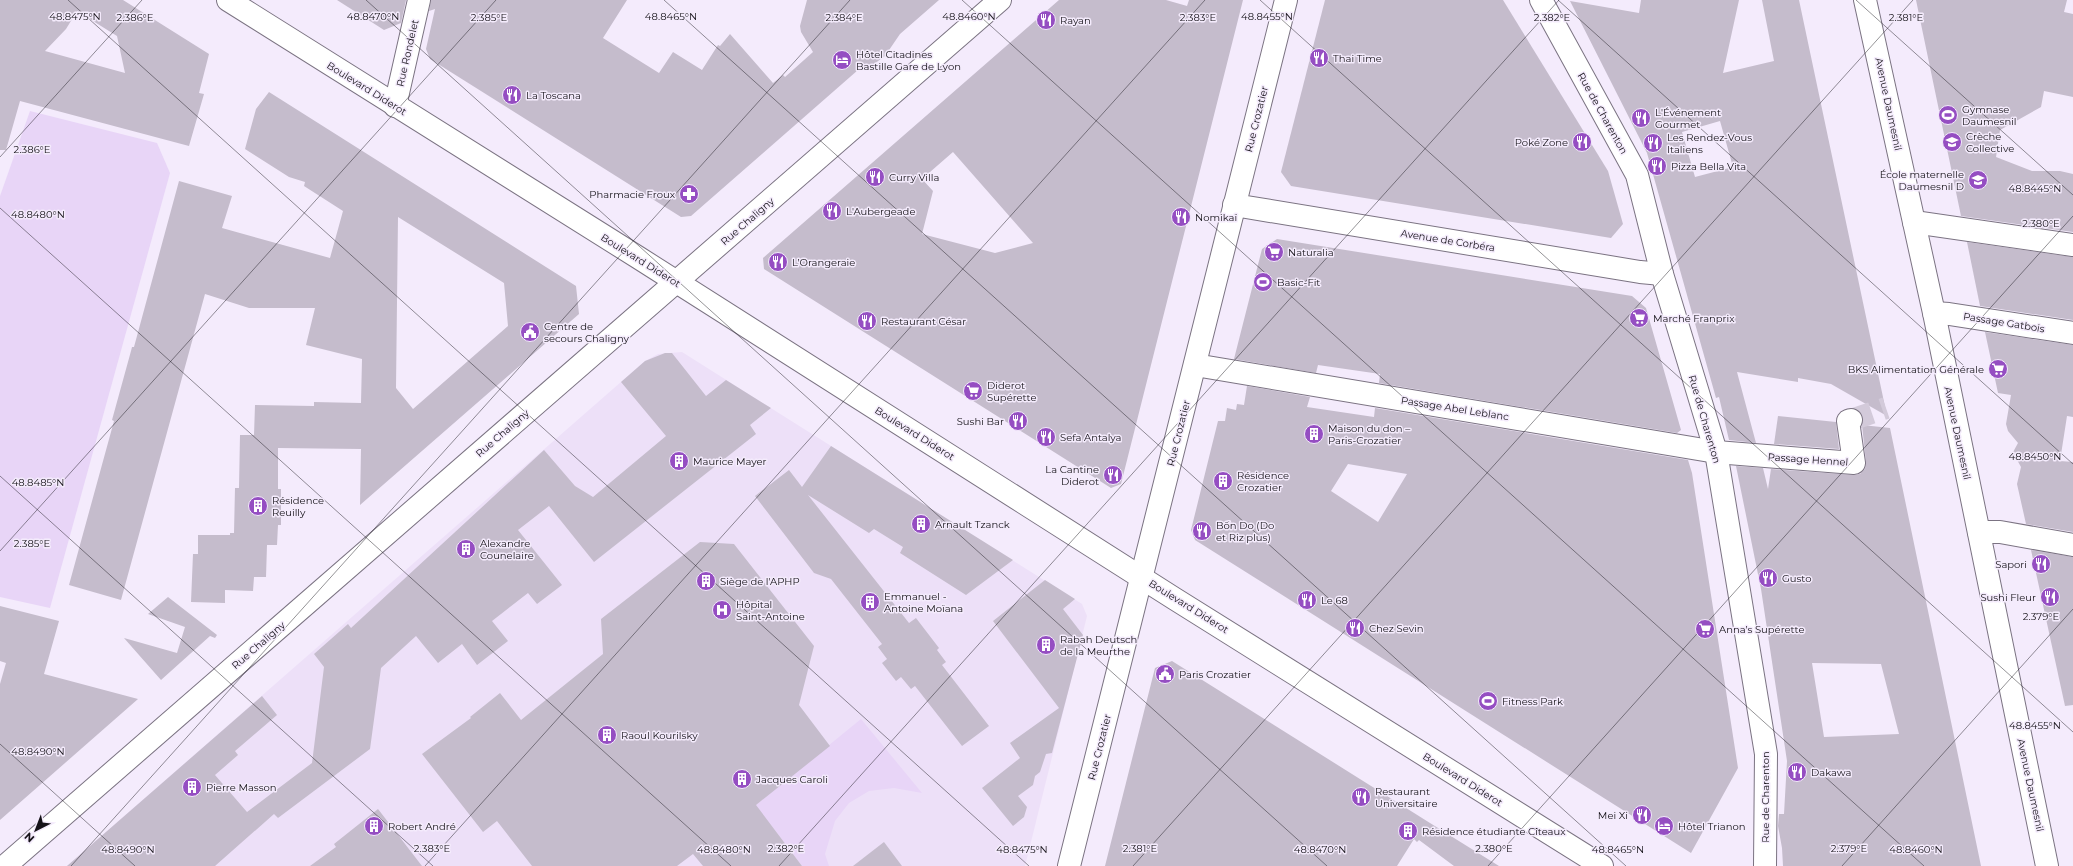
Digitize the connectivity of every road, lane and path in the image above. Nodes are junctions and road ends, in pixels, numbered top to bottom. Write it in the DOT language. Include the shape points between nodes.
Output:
graph roads {
  1 [pos="228,0"];
  2 [pos="419,0"];
  3 [pos="1000,0"];
  4 [pos="1286,0"];
  5 [pos="1541,0"];
  6 [pos="1865,0"];
  7 [pos="395,106"];
  8 [pos="1234,205"];
  9 [pos="1914,222"];
  10 [pos="2073,245"];
  11 [pos="1662,274"];
  12 [pos="677,282"];
  13 [pos="1934,314"];
  14 [pos="2073,333"];
  15 [pos="1195,365"];
  16 [pos="1852,420"];
  17 [pos="1716,452"];
  18 [pos="1979,532"];
  19 [pos="2073,545"];
  20 [pos="1142,576"];
  21 [pos="5,866"];
  22 [pos="1069,866"];
  23 [pos="1602,866"];
  24 [pos="1764,866"];
  25 [pos="2047,866"];
  1 -- 7 [label="street, Boulevard Diderot"];
  2 -- 7 [label="street, Rue Rondelet"];
  3 -- 12 [label="street, Rue Chaligny"];
  4 -- 8 [label="street, Rue Crozatier"];
  5 -- 11 [label="street, Rue de Charenton" via="1637,175"];
  6 -- 9 [label="street, Avenue Daumesnil"];
  7 -- 12 [label="street, Boulevard Diderot"];
  8 -- 11 [label="street, Avenue de Corbéra"];
  8 -- 15 [label="street, Rue Crozatier"];
  9 -- 10 [label="street"];
  9 -- 13 [label="street, Avenue Daumesnil"];
  11 -- 17 [label="street, Rue de Charenton"];
  12 -- 20 [label="street, Boulevard Diderot"];
  12 -- 21 [label="street, Rue Chaligny"];
  13 -- 14 [label="street, Passage Gatbois" via="1949,314"];
  13 -- 18 [label="street, Avenue Daumesnil"];
  15 -- 17 [label="street, Passage Abel Leblanc"];
  15 -- 20 [label="street, Rue Crozatier"];
  16 -- 17 [label="street, Passage Hennel" via="1848,421 1854,463"];
  17 -- 24 [label="street, Rue de Charenton" via="1766,754"];
  18 -- 19 [label="street" via="2000,532"];
  18 -- 25 [label="street, Avenue Daumesnil"];
  20 -- 22 [label="street, Rue Crozatier"];
  20 -- 23 [label="street, Boulevard Diderot"];
}
